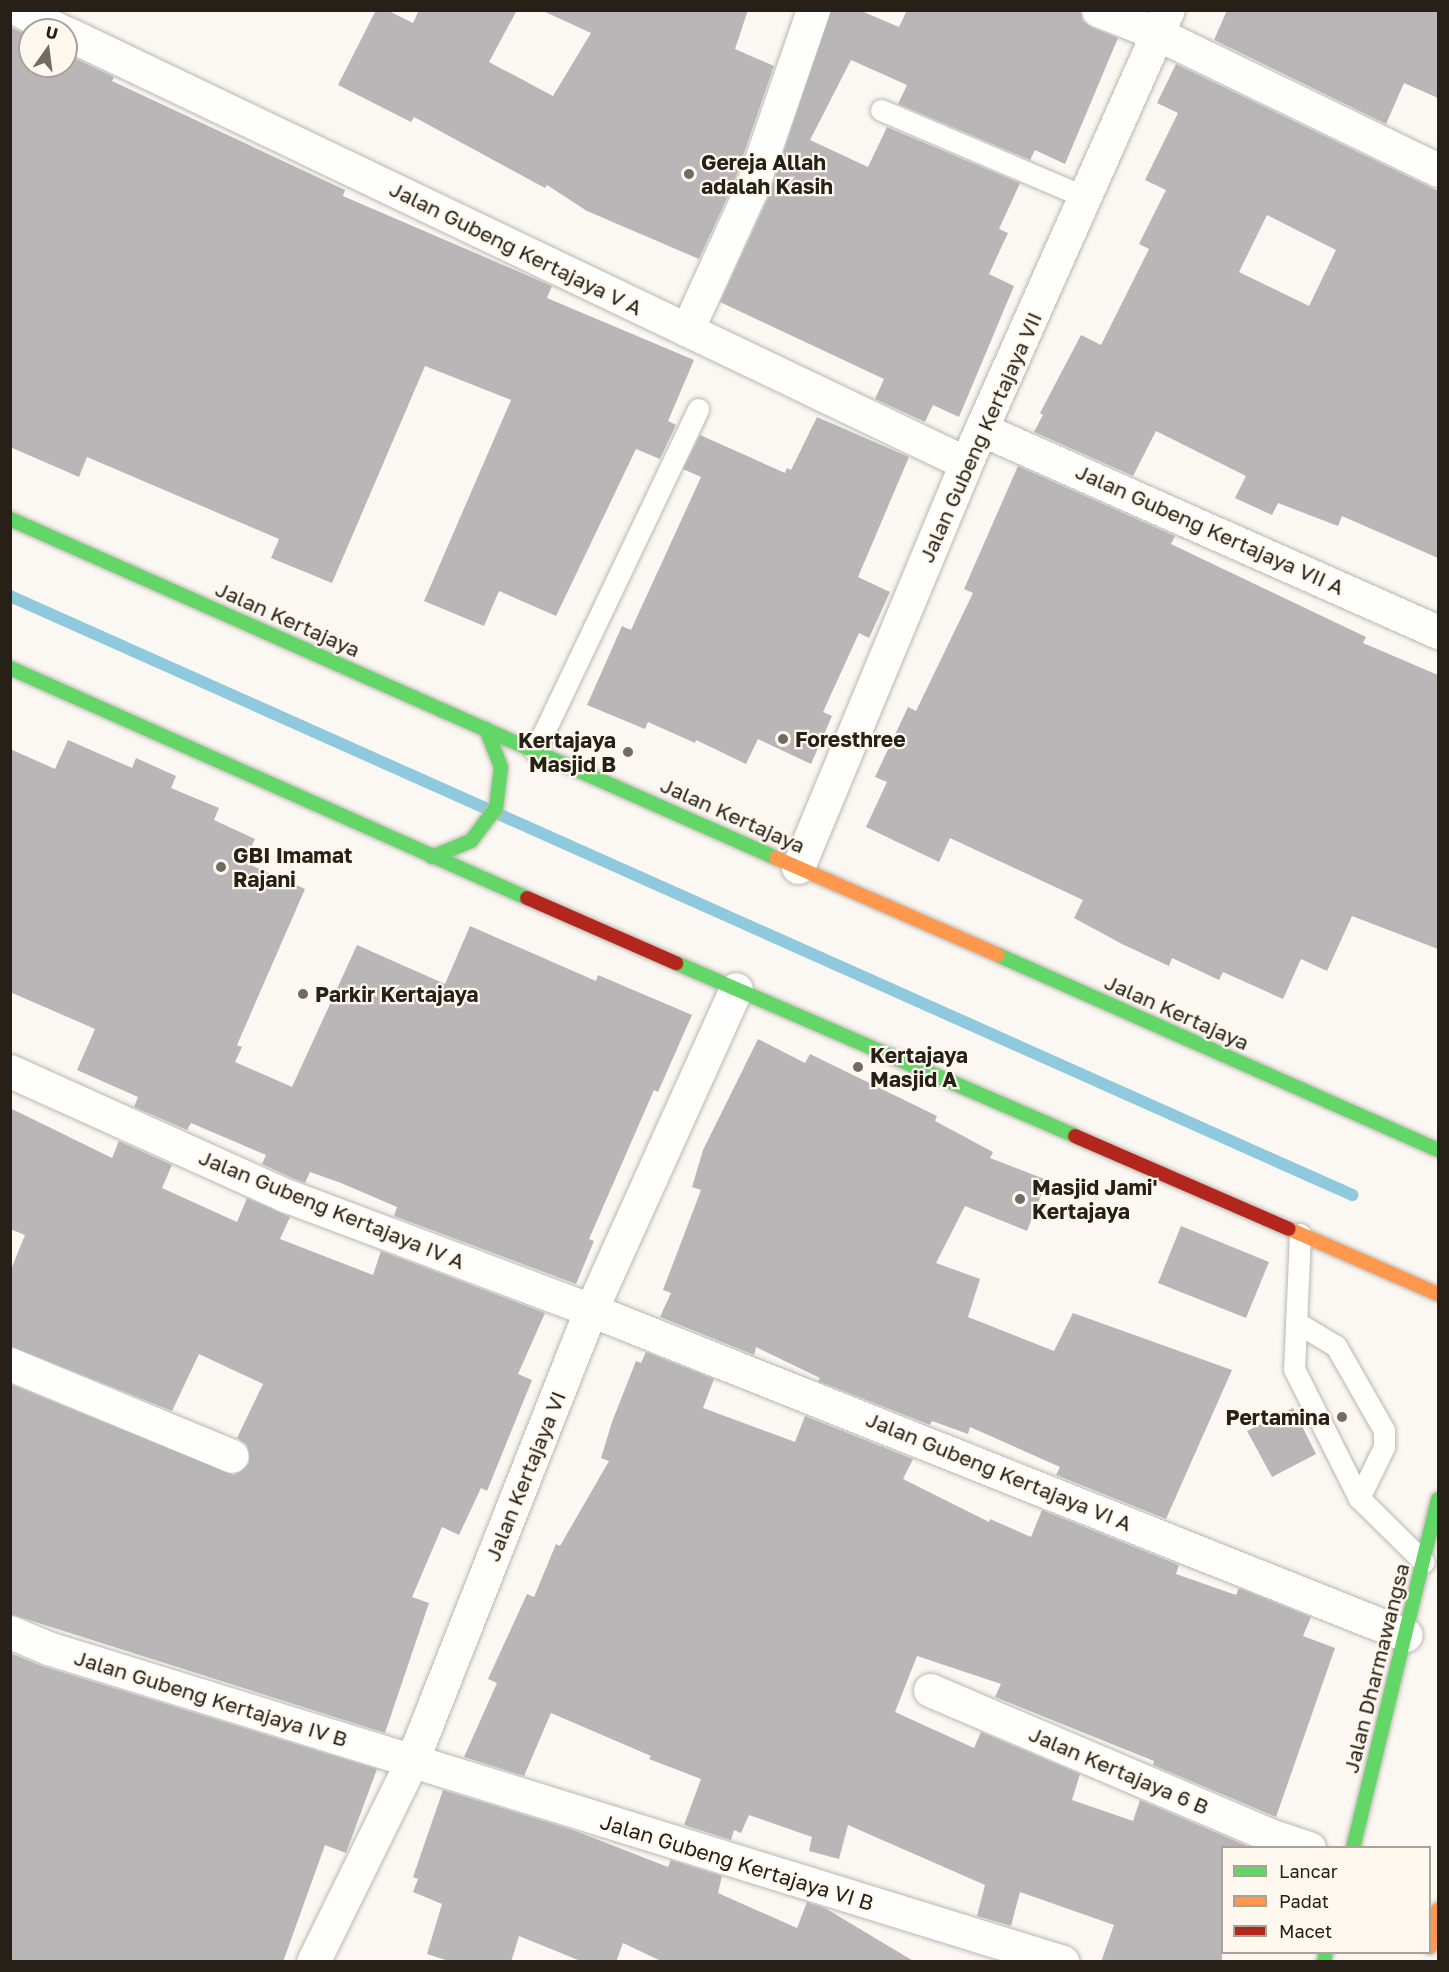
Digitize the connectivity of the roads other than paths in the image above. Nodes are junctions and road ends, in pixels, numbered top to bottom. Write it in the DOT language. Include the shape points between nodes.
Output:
graph roads {
  1 [pos="19,10"];
  2 [pos="813,10"];
  3 [pos="1098,10"];
  4 [pos="35,18"];
  5 [pos="1163,22"];
  6 [pos="78,39"];
  7 [pos="881,110"];
  8 [pos="1438,170"];
  9 [pos="1087,198"];
  10 [pos="687,330"];
  11 [pos="698,409"];
  12 [pos="981,429"];
  13 [pos="966,463"];
  14 [pos="10,519"];
  15 [pos="1438,632"];
  16 [pos="10,668"];
  17 [pos="486,729"];
  18 [pos="535,751"];
  19 [pos="432,857"];
  20 [pos="798,867"];
  21 [pos="736,989"];
  22 [pos="10,1071"];
  23 [pos="1438,1150"];
  24 [pos="1300,1234"];
  25 [pos="1438,1294"];
  26 [pos="591,1310"];
  27 [pos="1296,1322"];
  28 [pos="10,1364"];
  29 [pos="232,1456"];
  30 [pos="1359,1498"];
  31 [pos="1438,1499"];
  32 [pos="1424,1562"];
  33 [pos="10,1632"];
  34 [pos="1406,1635"];
  35 [pos="930,1690"];
  36 [pos="412,1761"];
  37 [pos="1302,1846"];
  38 [pos="1353,1846"];
  39 [pos="1438,1910"];
  40 [pos="1431,1950"];
  41 [pos="313,1962"];
  42 [pos="1063,1962"];
  1 -- 4 [label="street"];
  2 -- 10 [label="street" via="750,192"];
  3 -- 5 [label="street"];
  5 -- 8 [label="street"];
  5 -- 9 [label="street, Jalan Gubeng Kertajaya VII"];
  6 -- 10 [label="street, Jalan Gubeng Kertajaya V A"];
  7 -- 9 [label="lane"];
  9 -- 12 [label="street, Jalan Gubeng Kertajaya VII"];
  10 -- 13 [label="street, Jalan Gubeng Kertajaya V A"];
  11 -- 18 [label="lane"];
  12 -- 13 [label="street, Jalan Gubeng Kertajaya VII"];
  12 -- 15 [label="street, Jalan Gubeng Kertajaya VII A"];
  13 -- 20 [label="street, Jalan Gubeng Kertajaya VII"];
  14 -- 17 [label="main road, Jalan Kertajaya"];
  16 -- 19 [label="main road"];
  17 -- 18 [label="main road, Jalan Kertajaya"];
  17 -- 19 [label="main road" via="501,767 496,808 471,841"];
  18 -- 20 [label="main road, Jalan Kertajaya"];
  19 -- 21 [label="main road"];
  20 -- 23 [label="main road, Jalan Kertajaya"];
  21 -- 24 [label="main road"];
  21 -- 26 [label="street, Jalan Kertajaya VI"];
  22 -- 26 [label="street, Jalan Gubeng Kertajaya IV A" via="285,1195"];
  24 -- 25 [label="main road"];
  24 -- 27 [label="lane"];
  26 -- 34 [label="street, Jalan Gubeng Kertajaya VI A"];
  26 -- 36 [label="street, Jalan Kertajaya VI"];
  27 -- 30 [label="lane" via="1294,1369"];
  27 -- 30 [label="lane" via="1336,1346 1384,1431 1384,1447"];
  28 -- 29 [label="street"];
  30 -- 32 [label="lane"];
  31 -- 32 [label="main road, Jalan Dharmawangsa"];
  32 -- 34 [label="main road, Jalan Dharmawangsa"];
  33 -- 36 [label="street, Jalan Gubeng Kertajaya IV B" via="48,1648"];
  34 -- 38 [label="main road, Jalan Dharmawangsa"];
  35 -- 37 [label="street, Jalan Kertajaya 6 B" via="1275,1838"];
  36 -- 41 [label="street, Jalan Kertajaya VI"];
  36 -- 42 [label="street, Jalan Gubeng Kertajaya VI B"];
  39 -- 40 [label="main road"];
}
